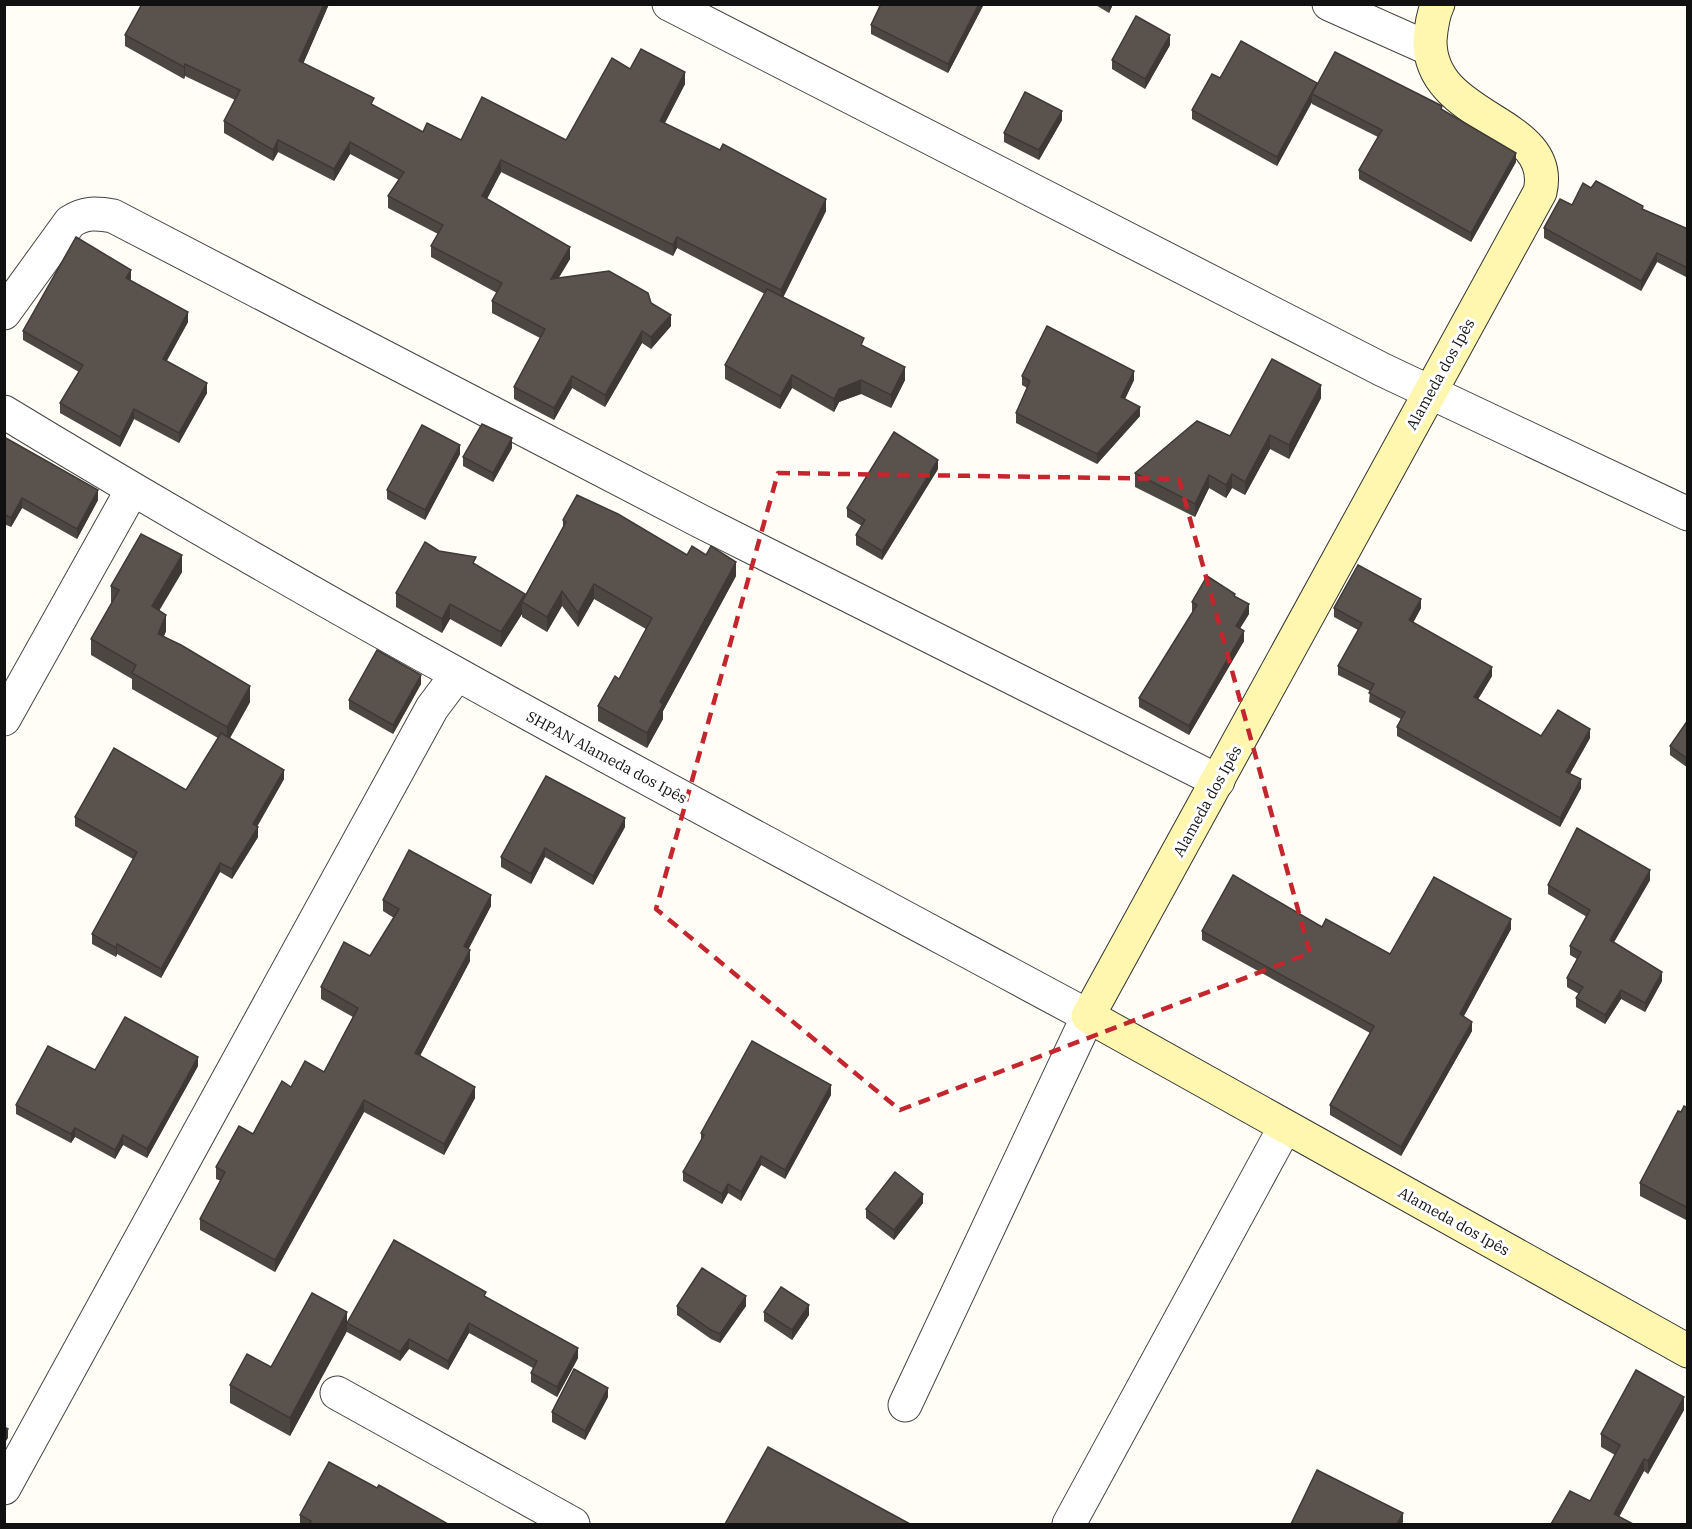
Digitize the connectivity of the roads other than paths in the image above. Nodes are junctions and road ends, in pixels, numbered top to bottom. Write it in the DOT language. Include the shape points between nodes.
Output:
graph roads {
  1 [pos="669,4"];
  2 [pos="1329,4"];
  3 [pos="1438,4"];
  4 [pos="1430,49"];
  5 [pos="4,313"];
  6 [pos="1431,391"];
  7 [pos="4,412"];
  8 [pos="132,490"];
  9 [pos="1688,514"];
  10 [pos="456,676"];
  11 [pos="4,718"];
  12 [pos="1218,781"];
  13 [pos="1088,1016"];
  14 [pos="1285,1127"];
  15 [pos="1688,1351"];
  16 [pos="337,1393"];
  17 [pos="905,1404"];
  18 [pos="4,1488"];
  19 [pos="573,1524"];
  20 [pos="1069,1524"];
  1 -- 6 [label="street" via="1383,370"];
  2 -- 4 [label="street"];
  3 -- 4 [label="street"];
  4 -- 6 [label="street, Alameda dos Ipês" via="1446,86 1530,147 1542,166 1543,180"];
  5 -- 12 [label="street" via="70,222 97,213 113,216 711,527"];
  6 -- 9 [label="street"];
  6 -- 12 [label="street, Alameda dos Ipês"];
  7 -- 8 [label="street, SHPAN Alameda dos Ipês"];
  8 -- 10 [label="street, SHPAN Alameda dos Ipês"];
  8 -- 11 [label="street"];
  10 -- 13 [label="street, SHPAN Alameda dos Ipês"];
  10 -- 18 [label="street" via="432,708"];
  12 -- 13 [label="street, Alameda dos Ipês"];
  13 -- 14 [label="street, Alameda dos Ipês"];
  13 -- 17 [label="street"];
  14 -- 15 [label="street, Alameda dos Ipês"];
  14 -- 20 [label="street"];
  16 -- 19 [label="street"];
}
